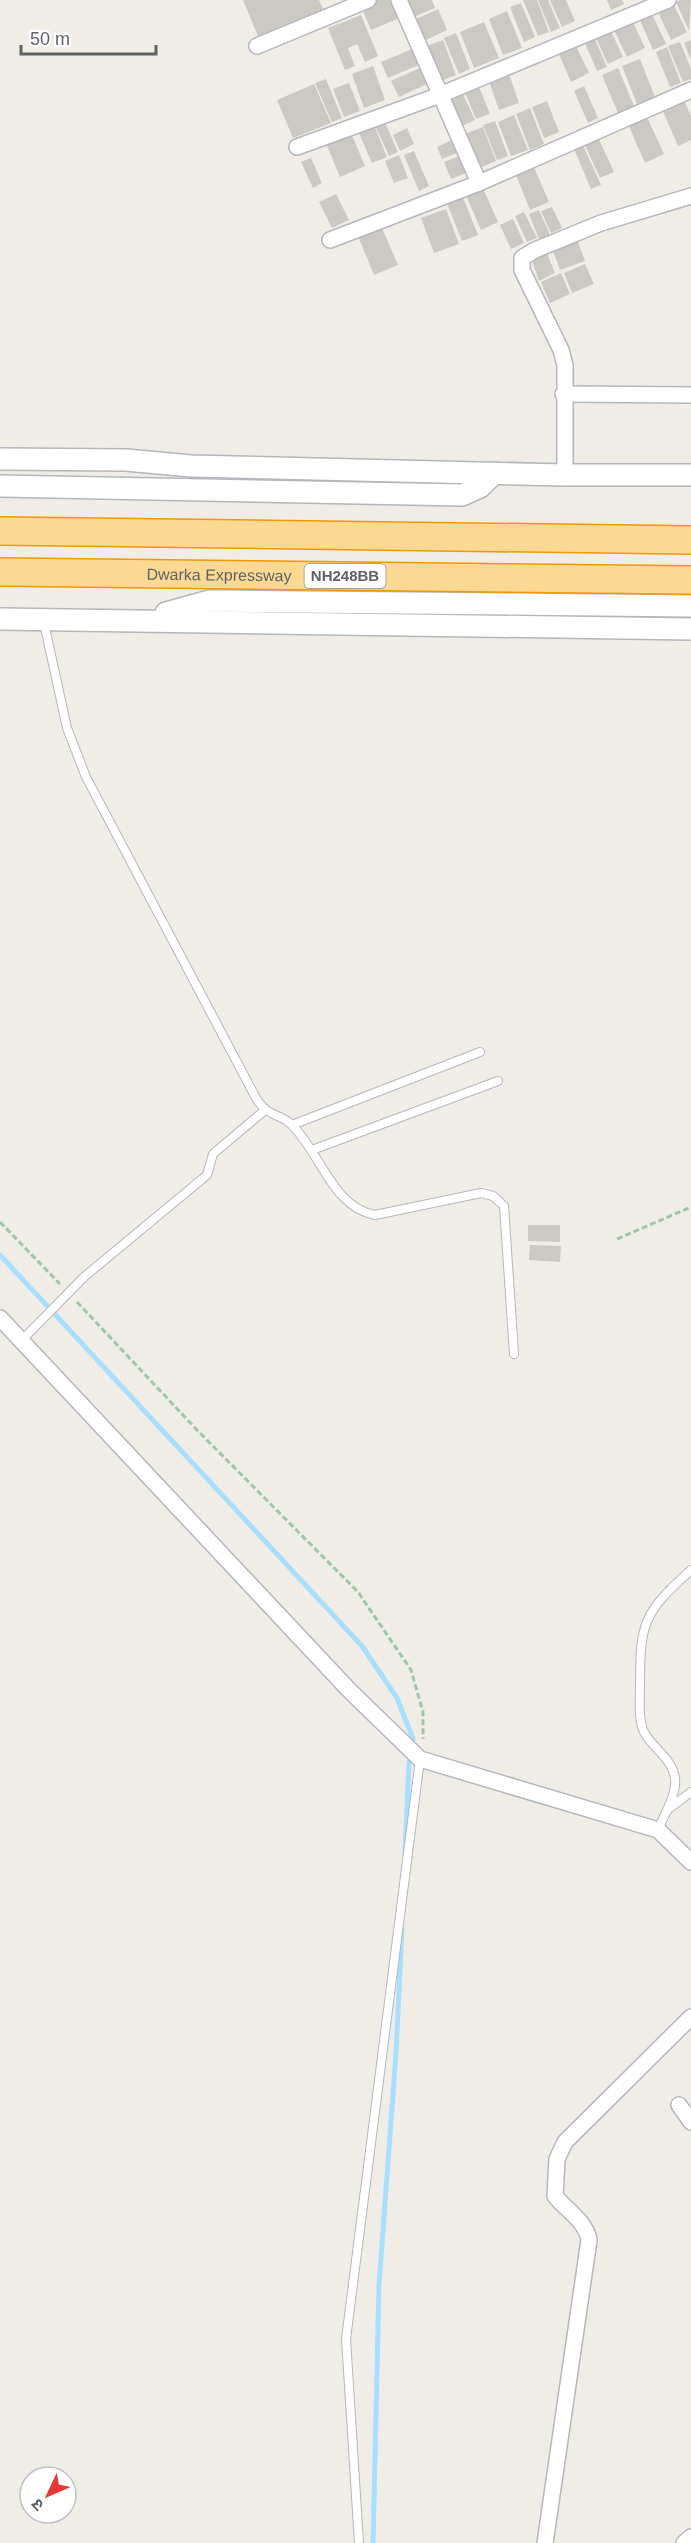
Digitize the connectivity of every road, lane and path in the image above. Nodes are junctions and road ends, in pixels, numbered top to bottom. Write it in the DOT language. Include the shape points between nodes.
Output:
graph roads {
  1 [pos="368,0"];
  2 [pos="399,0"];
  3 [pos="668,0"];
  4 [pos="257,46"];
  5 [pos="691,90"];
  6 [pos="440,95"];
  7 [pos="297,147"];
  8 [pos="479,183"];
  9 [pos="691,196"];
  10 [pos="330,240"];
  11 [pos="563,394"];
  12 [pos="691,395"];
  13 [pos="0,459"];
  14 [pos="494,473"];
  15 [pos="565,475"];
  16 [pos="691,475"];
  17 [pos="0,486"];
  18 [pos="0,531"];
  19 [pos="691,540"];
  20 [pos="0,572"];
  21 [pos="691,580"];
  22 [pos="691,606"];
  23 [pos="43,618"];
  24 [pos="0,619"];
  25 [pos="139,620"];
  26 [pos="691,629"];
  27 [pos="480,1052"];
  28 [pos="498,1081"];
  29 [pos="265,1110"];
  30 [pos="292,1125"];
  31 [pos="312,1150"];
  32 [pos="691,1207"];
  33 [pos="0,1222"];
  34 [pos="617,1239"];
  35 [pos="65,1288"];
  36 [pos="73,1297"];
  37 [pos="0,1318"];
  38 [pos="21,1341"];
  39 [pos="514,1354"];
  40 [pos="691,1570"];
  41 [pos="420,1759"];
  42 [pos="691,1792"];
  43 [pos="666,1811"];
  44 [pos="658,1830"];
  45 [pos="691,1862"];
  46 [pos="691,2017"];
  47 [pos="679,2105"];
  48 [pos="691,2122"];
  49 [pos="691,2537"];
  50 [pos="359,2543"];
  51 [pos="545,2543"];
  52 [pos="684,2543"];
  1 -- 4 [label="street"];
  2 -- 6 [label="street"];
  3 -- 6 [label="street"];
  5 -- 8 [label="street"];
  6 -- 7 [label="street"];
  6 -- 8 [label="street"];
  8 -- 10 [label="street"];
  9 -- 11 [label="street" via="601,223 522,258 522,270 561,350 566,376"];
  11 -- 12 [label="street"];
  11 -- 15 [label="street"];
  13 -- 14 [label="street"];
  14 -- 15 [label="street"];
  14 -- 17 [label="street" via="480,487 462,495"];
  15 -- 16 [label="street"];
  18 -- 19 [label="highway"];
  20 -- 21 [label="highway, Dwarka Expressway / NH248BB"];
  22 -- 25 [label="street" via="209,601"];
  23 -- 24 [label="street"];
  23 -- 25 [label="street"];
  23 -- 29 [label="lane" via="67,728 86,777"];
  25 -- 26 [label="street"];
  27 -- 30 [label="lane"];
  28 -- 31 [label="lane"];
  29 -- 30 [label="lane"];
  29 -- 38 [label="lane" via="213,1154 207,1175 84,1277"];
  30 -- 31 [label="lane"];
  31 -- 39 [label="lane" via="347,1203 360,1212 375,1215 481,1193 493,1196 504,1206"];
  32 -- 34 [label="path"];
  33 -- 35 [label="path"];
  36 -- 41 [label="path" via="197,1430 358,1592 411,1670 423,1712"];
  37 -- 38 [label="street"];
  38 -- 41 [label="street" via="349,1690"];
  40 -- 43 [label="lane" via="652,1610 643,1628 640,1649 642,1725 671,1765 675,1779"];
  41 -- 44 [label="street"];
  41 -- 50 [label="lane" via="346,2339"];
  42 -- 43 [label="lane"];
  43 -- 44 [label="lane"];
  44 -- 45 [label="street"];
  46 -- 51 [label="street" via="565,2142 557,2159 555,2196 588,2232 589,2240"];
  47 -- 48 [label="street"];
  49 -- 52 [label="street"];
}
